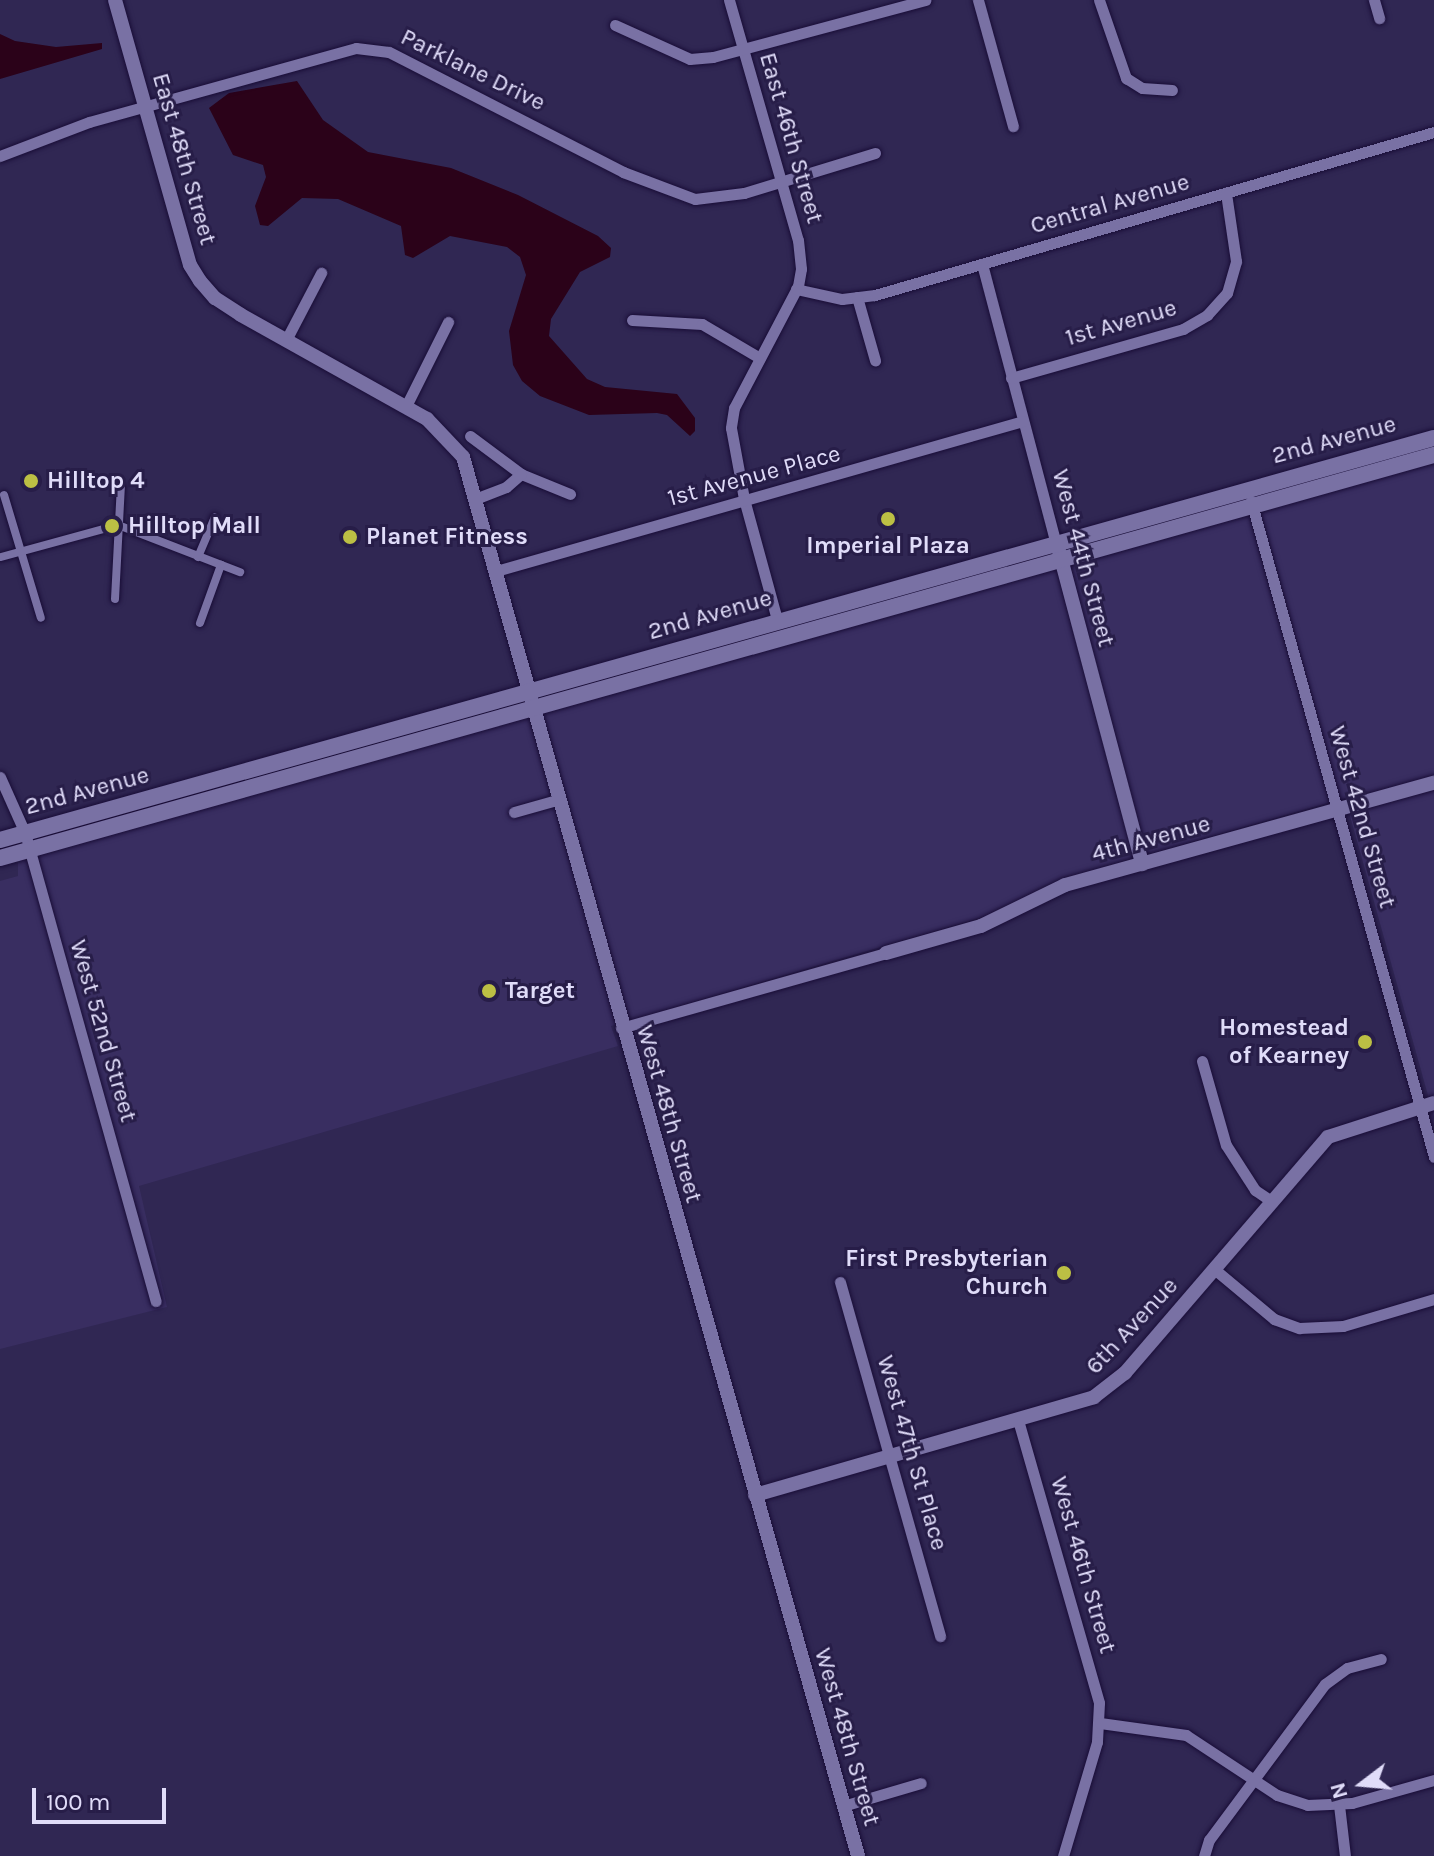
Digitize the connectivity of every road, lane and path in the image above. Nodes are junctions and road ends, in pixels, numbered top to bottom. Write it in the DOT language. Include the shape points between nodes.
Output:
graph roads {
  1 [pos="115,0"];
  2 [pos="729,0"];
  3 [pos="926,0"];
  4 [pos="978,0"];
  5 [pos="1099,0"];
  6 [pos="1374,0"];
  7 [pos="1379,18"];
  8 [pos="615,25"];
  9 [pos="744,51"];
  10 [pos="1172,90"];
  11 [pos="147,106"];
  12 [pos="1013,126"];
  13 [pos="1434,132"];
  14 [pos="875,153"];
  15 [pos="0,156"];
  16 [pos="781,182"];
  17 [pos="1226,193"];
  18 [pos="982,264"];
  19 [pos="321,273"];
  20 [pos="796,289"];
  21 [pos="857,297"];
  22 [pos="632,320"];
  23 [pos="448,322"];
  24 [pos="286,340"];
  25 [pos="760,358"];
  26 [pos="875,360"];
  27 [pos="1011,378"];
  28 [pos="406,406"];
  29 [pos="1023,421"];
  30 [pos="470,436"];
  31 [pos="1434,438"];
  32 [pos="1434,455"];
  33 [pos="521,474"];
  34 [pos="121,486"];
  35 [pos="570,494"];
  36 [pos="4,495"];
  37 [pos="1250,497"];
  38 [pos="475,499"];
  39 [pos="744,499"];
  40 [pos="215,517"];
  41 [pos="118,525"];
  42 [pos="22,552"];
  43 [pos="1059,552"];
  44 [pos="1,557"];
  45 [pos="198,557"];
  46 [pos="221,565"];
  47 [pos="496,571"];
  48 [pos="240,572"];
  49 [pos="115,599"];
  50 [pos="41,618"];
  51 [pos="777,620"];
  52 [pos="200,623"];
  53 [pos="532,700"];
  54 [pos="0,777"];
  55 [pos="1434,783"];
  56 [pos="560,799"];
  57 [pos="1337,809"];
  58 [pos="514,812"];
  59 [pos="0,840"];
  60 [pos="27,841"];
  61 [pos="0,858"];
  62 [pos="1142,864"];
  63 [pos="886,953"];
  64 [pos="621,1028"];
  65 [pos="1202,1061"];
  66 [pos="1427,1104"];
  67 [pos="1434,1157"];
  68 [pos="1270,1200"];
  69 [pos="1213,1268"];
  70 [pos="840,1282"];
  71 [pos="1434,1299"];
  72 [pos="156,1301"];
  73 [pos="1018,1420"];
  74 [pos="889,1455"];
  75 [pos="755,1495"];
  76 [pos="940,1636"];
  77 [pos="1381,1659"];
  78 [pos="1100,1723"];
  79 [pos="1253,1780"];
  80 [pos="1434,1780"];
  81 [pos="921,1783"];
  82 [pos="1339,1805"];
  83 [pos="843,1806"];
  84 [pos="858,1856"];
  85 [pos="1063,1856"];
  86 [pos="1204,1856"];
  87 [pos="1345,1856"];
  1 -- 11 [label="street, East 48th Street"];
  2 -- 9 [label="street, East 46th Street"];
  3 -- 9 [label="street"];
  4 -- 12 [label="street"];
  5 -- 10 [label="street" via="1126,78 1151,90"];
  6 -- 7 [label="street"];
  8 -- 9 [label="street" via="690,59"];
  9 -- 16 [label="street, East 46th Street"];
  11 -- 15 [label="street, Parklane Drive"];
  11 -- 16 [label="street, Parklane Drive" via="372,48 504,107 669,193 711,200"];
  11 -- 24 [label="street, East 48th Street" via="190,265 215,298"];
  13 -- 17 [label="street, Central Avenue"];
  14 -- 16 [label="street, Parklane Drive"];
  16 -- 20 [label="street, East 46th Street" via="798,240 801,269"];
  17 -- 18 [label="street, Central Avenue"];
  17 -- 27 [label="street, 1st Avenue" via="1236,261 1227,293 1207,315 1183,329"];
  18 -- 21 [label="street, Central Avenue"];
  18 -- 27 [label="street, West 44th Street"];
  19 -- 24 [label="street"];
  20 -- 21 [label="street, Central Avenue"];
  20 -- 25 [label="street"];
  21 -- 26 [label="street"];
  22 -- 25 [label="street" via="702,324"];
  23 -- 28 [label="street"];
  24 -- 28 [label="street, East 48th Street"];
  25 -- 39 [label="street" via="734,408 731,428"];
  27 -- 29 [label="street, West 44th Street"];
  28 -- 38 [label="street, West 48th Street" via="449,437 463,457"];
  29 -- 39 [label="street, 1st Avenue Place" via="818,483"];
  29 -- 43 [label="street, West 44th Street"];
  30 -- 33 [label="street"];
  31 -- 37 [label="main road, 2nd Avenue"];
  32 -- 37 [label="main road, 2nd Avenue"];
  33 -- 35 [label="street"];
  33 -- 38 [label="street" via="506,487"];
  34 -- 41 [label="street"];
  36 -- 42 [label="street"];
  37 -- 43 [label="main road, 2nd Avenue"];
  37 -- 57 [label="street, West 42nd Street"];
  38 -- 47 [label="street, West 48th Street"];
  39 -- 47 [label="street, 1st Avenue Place"];
  39 -- 51 [label="street"];
  40 -- 45 [label="street"];
  41 -- 42 [label="street"];
  41 -- 45 [label="street"];
  41 -- 49 [label="street"];
  42 -- 44 [label="street"];
  42 -- 50 [label="street"];
  43 -- 51 [label="main road, 2nd Avenue"];
  43 -- 53 [label="main road, 2nd Avenue"];
  43 -- 62 [label="street, West 44th Street"];
  45 -- 46 [label="street"];
  46 -- 48 [label="street"];
  46 -- 52 [label="street"];
  47 -- 53 [label="street, West 48th Street"];
  51 -- 53 [label="main road, 2nd Avenue"];
  53 -- 56 [label="street, West 48th Street"];
  53 -- 60 [label="main road, 2nd Avenue"];
  54 -- 60 [label="street, West 52nd Street"];
  55 -- 57 [label="street, 4th Avenue"];
  56 -- 58 [label="street"];
  56 -- 64 [label="street, West 48th Street"];
  57 -- 62 [label="street, 4th Avenue"];
  57 -- 66 [label="street, West 42nd Street"];
  59 -- 60 [label="main road, 2nd Avenue"];
  60 -- 61 [label="main road, 2nd Avenue"];
  60 -- 72 [label="street, West 52nd Street"];
  62 -- 63 [label="street, 4th Avenue" via="1065,885 981,926"];
  63 -- 64 [label="street"];
  64 -- 75 [label="street, West 48th Street"];
  65 -- 68 [label="street" via="1226,1145 1255,1190"];
  66 -- 67 [label="street, West 42nd Street"];
  66 -- 68 [label="street, 6th Avenue" via="1328,1137"];
  68 -- 69 [label="street, 6th Avenue"];
  69 -- 71 [label="street" via="1274,1319 1299,1328 1343,1326"];
  69 -- 73 [label="street, 6th Avenue" via="1110,1387 1094,1397"];
  70 -- 74 [label="street, West 47th St Place"];
  73 -- 74 [label="street, 6th Avenue"];
  73 -- 78 [label="street, West 46th Street" via="1096,1686"];
  74 -- 75 [label="street, 6th Avenue"];
  74 -- 76 [label="street, West 47th St Place"];
  75 -- 83 [label="street, West 48th Street"];
  77 -- 79 [label="street" via="1347,1668 1325,1684"];
  78 -- 79 [label="street" via="1186,1735"];
  78 -- 85 [label="street"];
  79 -- 82 [label="street" via="1290,1801"];
  79 -- 86 [label="street" via="1209,1840"];
  80 -- 82 [label="street"];
  81 -- 83 [label="street"];
  82 -- 87 [label="street"];
  83 -- 84 [label="street, West 48th Street"];
}
